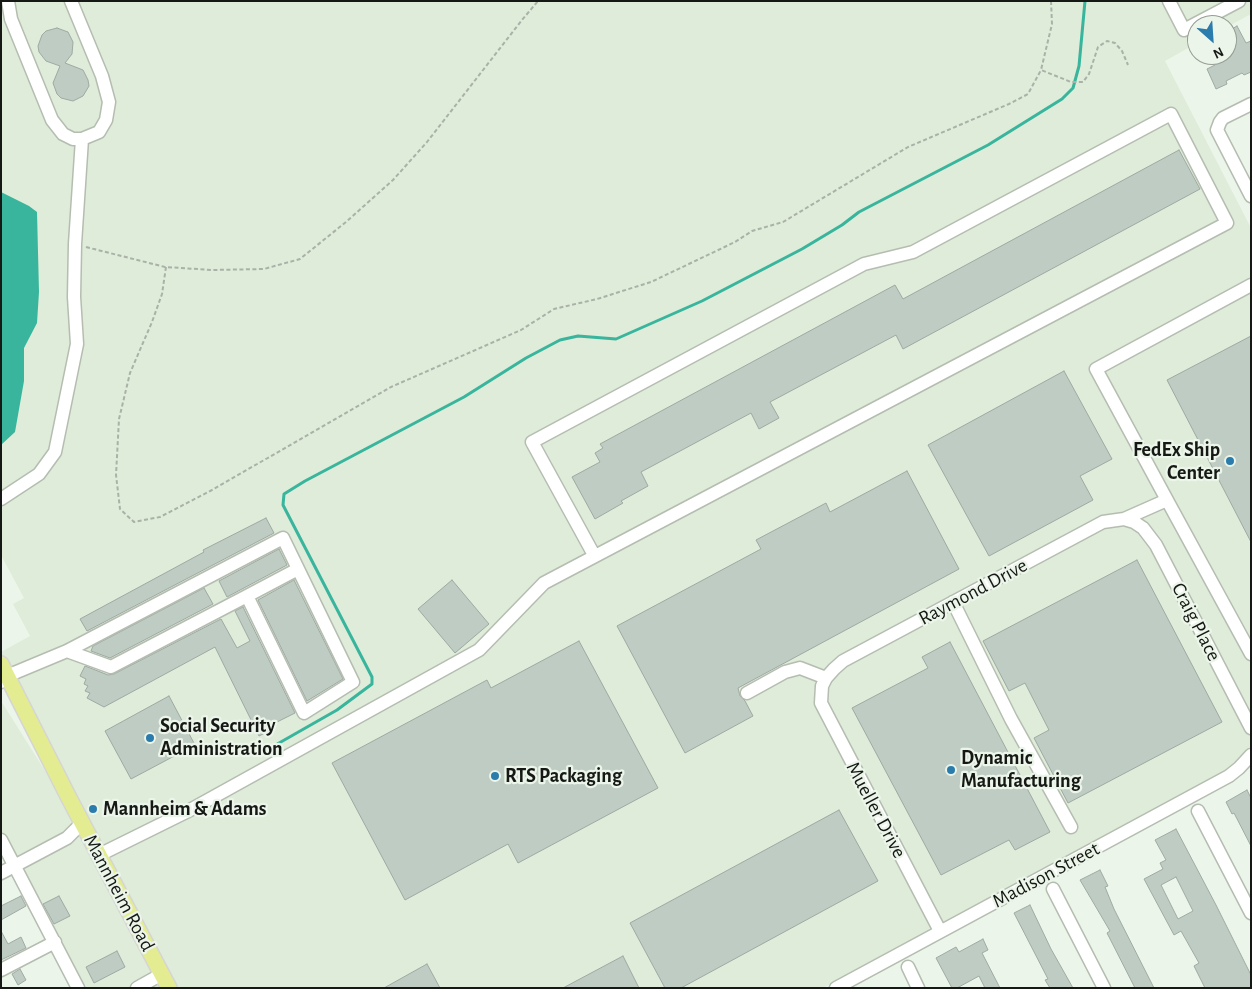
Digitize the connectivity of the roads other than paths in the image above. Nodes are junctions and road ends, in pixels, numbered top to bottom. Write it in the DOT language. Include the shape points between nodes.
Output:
graph roads {
  1 [pos="8,1"];
  2 [pos="71,1"];
  3 [pos="1169,1"];
  4 [pos="1239,1"];
  5 [pos="1251,104"];
  6 [pos="82,139"];
  7 [pos="1251,196"];
  8 [pos="1251,285"];
  9 [pos="1,499"];
  10 [pos="1167,500"];
  11 [pos="1129,521"];
  12 [pos="594,556"];
  13 [pos="298,570"];
  14 [pos="247,596"];
  15 [pos="953,602"];
  16 [pos="67,651"];
  17 [pos="1251,654"];
  18 [pos="3,674"];
  19 [pos="824,682"];
  20 [pos="747,693"];
  21 [pos="1251,728"];
  22 [pos="1251,755"];
  23 [pos="1198,811"];
  24 [pos="82,823"];
  25 [pos="1071,827"];
  26 [pos="1,840"];
  27 [pos="99,856"];
  28 [pos="15,865"];
  29 [pos="1,873"];
  30 [pos="1053,889"];
  31 [pos="1251,913"];
  32 [pos="940,931"];
  33 [pos="55,942"];
  34 [pos="908,967"];
  35 [pos="1,970"];
  36 [pos="166,981"];
  37 [pos="78,988"];
  38 [pos="136,988"];
  39 [pos="836,988"];
  40 [pos="918,988"];
  41 [pos="1104,988"];
  1 -- 6 [label="street" via="11,19 52,120 63,134"];
  2 -- 6 [label="street" via="102,76 108,102 106,120 100,132"];
  3 -- 4 [label="street" via="1184,30"];
  5 -- 7 [label="street" via="1224,118 1218,126 1218,135"];
  6 -- 9 [label="street" via="75,244 77,344 54,452 39,474"];
  8 -- 10 [label="street" via="1096,369"];
  10 -- 11 [label="street, Raymond Drive"];
  10 -- 17 [label="street"];
  11 -- 15 [label="street, Raymond Drive" via="1113,519 1103,522"];
  11 -- 21 [label="street, Craig Place" via="1143,528 1156,545"];
  12 -- 12 [label="street" via="1227,223 1171,114 913,252 864,264 532,442"];
  12 -- 27 [label="street" via="544,583 479,650 190,810"];
  13 -- 14 [label="street"];
  13 -- 14 [label="street" via="353,682 304,713"];
  13 -- 16 [label="street" via="283,538"];
  14 -- 16 [label="street" via="111,667"];
  15 -- 19 [label="street, Raymond Drive" via="843,661"];
  15 -- 25 [label="street" via="1011,718"];
  16 -- 18 [label="street"];
  18 -- 24 [label="main road, Mannheim Road"];
  19 -- 20 [label="street" via="800,668 785,672"];
  19 -- 32 [label="street, Mueller Drive" via="821,703 824,712"];
  22 -- 32 [label="street, Madison Street" via="1229,776"];
  23 -- 31 [label="street"];
  24 -- 27 [label="main road, Mannheim Road"];
  24 -- 28 [label="street" via="67,838"];
  26 -- 28 [label="street"];
  27 -- 36 [label="main road, Mannheim Road"];
  28 -- 29 [label="street"];
  28 -- 33 [label="street"];
  30 -- 41 [label="street"];
  32 -- 39 [label="street, Madison Street"];
  33 -- 35 [label="street"];
  33 -- 37 [label="street"];
  34 -- 40 [label="street"];
  36 -- 38 [label="street"];
}
